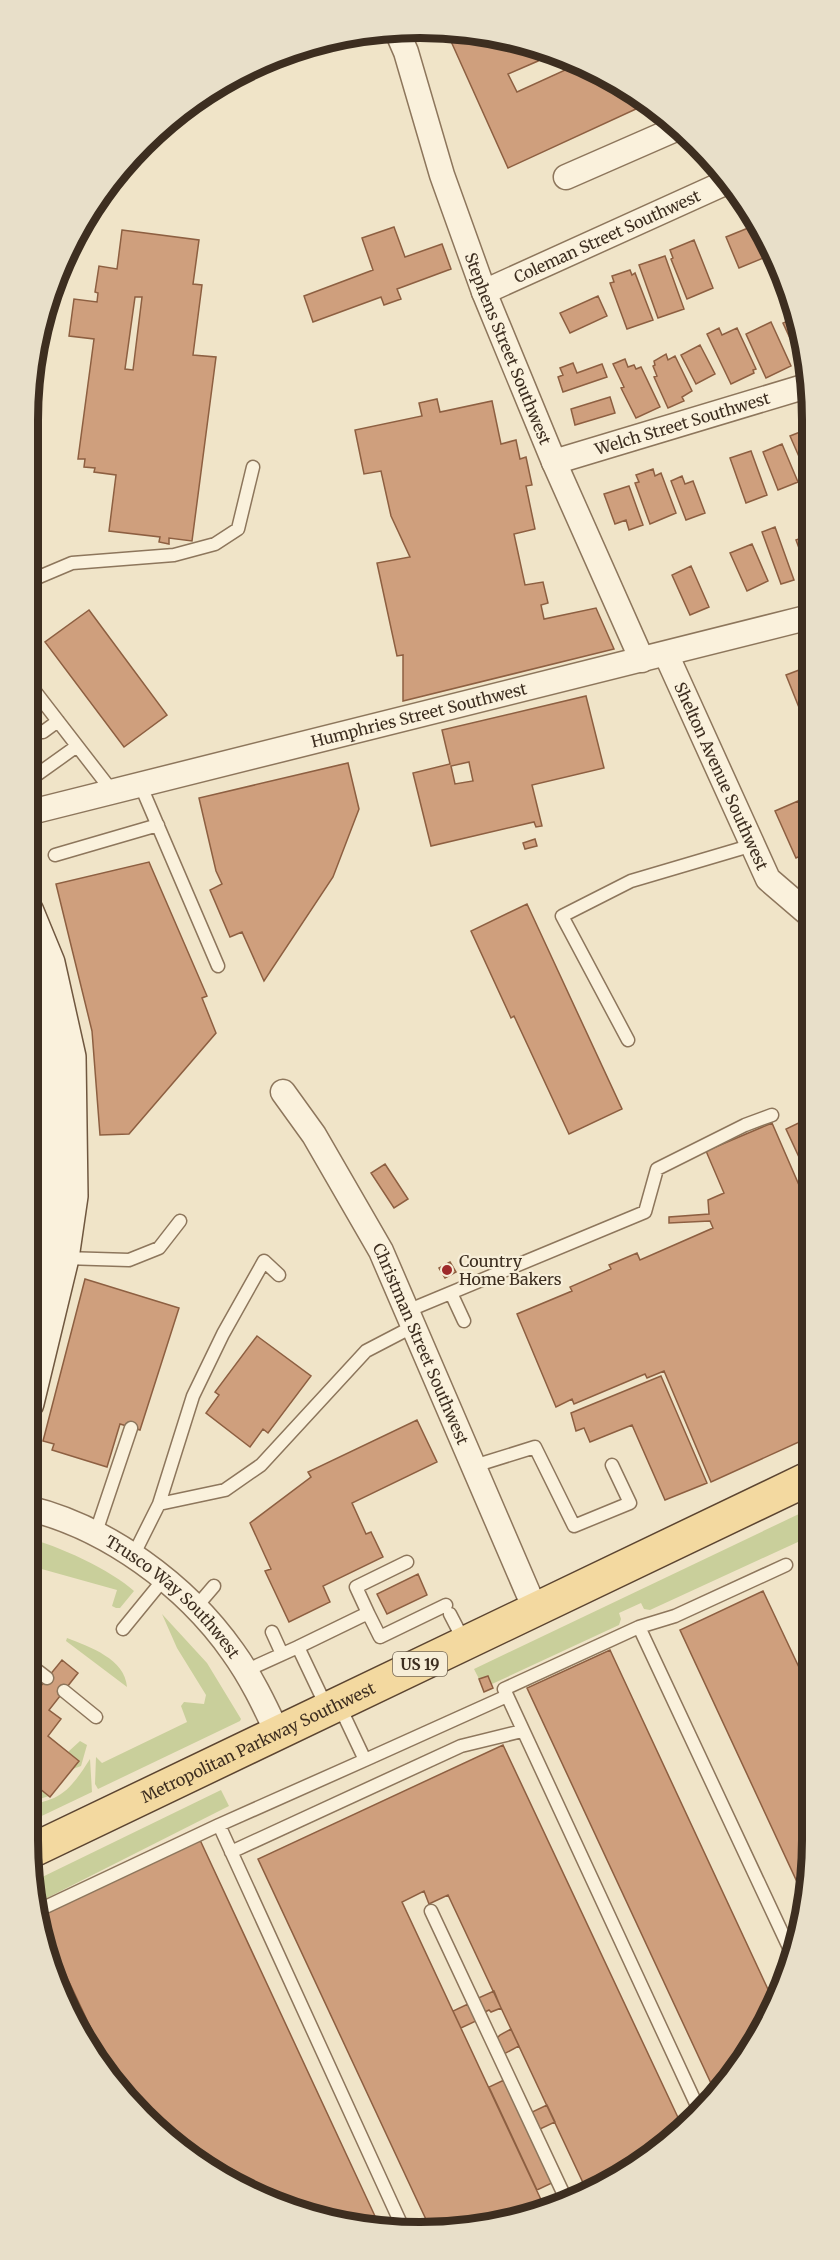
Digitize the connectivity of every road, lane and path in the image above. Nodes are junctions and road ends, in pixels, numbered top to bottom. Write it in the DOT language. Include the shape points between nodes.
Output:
graph roads {
  1 [pos="400,38"];
  2 [pos="671,131"];
  3 [pos="566,177"];
  4 [pos="721,185"];
  5 [pos="484,292"];
  6 [pos="801,388"];
  7 [pos="554,462"];
  8 [pos="253,467"];
  9 [pos="38,577"];
  10 [pos="802,619"];
  11 [pos="666,654"];
  12 [pos="642,660"];
  13 [pos="38,696"];
  14 [pos="41,700"];
  15 [pos="38,702"];
  16 [pos="58,721"];
  17 [pos="43,732"];
  18 [pos="77,746"];
  19 [pos="38,774"];
  20 [pos="140,784"];
  21 [pos="112,792"];
  22 [pos="38,810"];
  23 [pos="158,825"];
  24 [pos="753,845"];
  25 [pos="55,855"];
  26 [pos="800,894"];
  27 [pos="38,939"];
  28 [pos="218,966"];
  29 [pos="628,1040"];
  30 [pos="38,1058"];
  31 [pos="283,1092"];
  32 [pos="772,1115"];
  33 [pos="180,1221"];
  34 [pos="49,1257"];
  35 [pos="38,1274"];
  36 [pos="279,1275"];
  37 [pos="451,1293"];
  38 [pos="410,1319"];
  39 [pos="464,1321"];
  40 [pos="38,1330"];
  41 [pos="130,1428"];
  42 [pos="612,1465"];
  43 [pos="474,1467"];
  44 [pos="802,1482"];
  45 [pos="159,1504"];
  46 [pos="38,1512"];
  47 [pos="95,1535"];
  48 [pos="133,1556"];
  49 [pos="407,1563"];
  50 [pos="786,1565"];
  51 [pos="163,1580"];
  52 [pos="214,1586"];
  53 [pos="196,1607"];
  54 [pos="535,1609"];
  55 [pos="368,1613"];
  56 [pos="454,1621"];
  57 [pos="639,1627"];
  58 [pos="123,1629"];
  59 [pos="272,1632"];
  60 [pos="298,1647"];
  61 [pos="282,1654"];
  62 [pos="38,1671"];
  63 [pos="245,1671"];
  64 [pos="47,1678"];
  65 [pos="64,1691"];
  66 [pos="507,1696"];
  67 [pos="332,1706"];
  68 [pos="96,1718"];
  69 [pos="522,1731"];
  70 [pos="277,1732"];
  71 [pos="365,1760"];
  72 [pos="219,1825"];
  73 [pos="38,1848"];
  74 [pos="231,1852"];
  75 [pos="44,1908"];
  76 [pos="431,1911"];
  77 [pos="787,1944"];
  78 [pos="696,2104"];
  79 [pos="564,2194"];
  80 [pos="400,2222"];
  1 -- 5 [label="street, Stephens Street Southwest" via="442,175"];
  2 -- 3 [label="street"];
  4 -- 5 [label="street, Coleman Street Southwest"];
  5 -- 7 [label="street, Stephens Street Southwest"];
  6 -- 7 [label="street, Welch Street Southwest"];
  7 -- 12 [label="street, Stephens Street Southwest"];
  8 -- 9 [label="lane" via="238,529 215,544 174,555 72,563"];
  10 -- 11 [label="street, Humphries Street Southwest"];
  11 -- 12 [label="street, Humphries Street Southwest"];
  11 -- 24 [label="street, Shelton Avenue Southwest"];
  12 -- 20 [label="street, Humphries Street Southwest"];
  13 -- 14 [label="lane"];
  14 -- 15 [label="lane"];
  14 -- 16 [label="lane"];
  16 -- 17 [label="lane"];
  16 -- 18 [label="lane"];
  18 -- 19 [label="lane"];
  18 -- 21 [label="lane"];
  20 -- 21 [label="street, Humphries Street Southwest"];
  20 -- 23 [label="lane"];
  21 -- 22 [label="street, Humphries Street Southwest"];
  23 -- 25 [label="lane"];
  23 -- 28 [label="lane"];
  24 -- 26 [label="street, Shelton Avenue Southwest" via="768,879"];
  24 -- 29 [label="lane" via="632,881 562,916"];
  27 -- 34 [label="main road" via="48,963 69,1057 71,1196"];
  30 -- 34 [label="main road"];
  31 -- 38 [label="street, Christman Street Southwest" via="314,1135 381,1251"];
  32 -- 37 [label="lane" via="657,1169 645,1212"];
  33 -- 34 [label="lane" via="159,1248 129,1260"];
  34 -- 35 [label="main road"];
  34 -- 40 [label="main road"];
  36 -- 45 [label="lane" via="264,1261 223,1334 194,1396"];
  37 -- 38 [label="lane"];
  37 -- 39 [label="lane"];
  38 -- 43 [label="street, Christman Street Southwest"];
  38 -- 45 [label="lane" via="366,1351 261,1465 225,1490"];
  41 -- 47 [label="lane"];
  42 -- 43 [label="lane" via="630,1503 574,1526 535,1447"];
  43 -- 54 [label="street, Christman Street Southwest"];
  44 -- 54 [label="main road, Metropolitan Parkway Southwest / US 19"];
  45 -- 48 [label="lane"];
  46 -- 47 [label="street, Trusco Way Southwest"];
  47 -- 48 [label="street, Trusco Way Southwest"];
  48 -- 51 [label="street, Trusco Way Southwest"];
  49 -- 55 [label="lane" via="356,1587"];
  50 -- 57 [label="lane" via="675,1616"];
  51 -- 53 [label="street, Trusco Way Southwest"];
  51 -- 58 [label="lane"];
  52 -- 53 [label="lane"];
  53 -- 63 [label="street, Trusco Way Southwest"];
  54 -- 56 [label="main road, Metropolitan Parkway Southwest / US 19"];
  55 -- 56 [label="lane" via="380,1637"];
  55 -- 60 [label="lane"];
  56 -- 67 [label="main road, Metropolitan Parkway Southwest / US 19"];
  57 -- 66 [label="lane" via="504,1689"];
  57 -- 77 [label="lane"];
  59 -- 61 [label="lane"];
  60 -- 61 [label="lane"];
  60 -- 67 [label="lane"];
  61 -- 63 [label="lane"];
  62 -- 64 [label="lane"];
  63 -- 70 [label="street, Trusco Way Southwest"];
  65 -- 68 [label="lane"];
  66 -- 69 [label="lane"];
  66 -- 71 [label="lane"];
  67 -- 70 [label="main road, Metropolitan Parkway Southwest / US 19"];
  67 -- 71 [label="lane"];
  69 -- 74 [label="lane" via="461,1746"];
  69 -- 78 [label="lane"];
  70 -- 73 [label="main road, Metropolitan Parkway Southwest / US 19"];
  71 -- 72 [label="lane"];
  72 -- 74 [label="lane"];
  72 -- 75 [label="lane"];
  74 -- 80 [label="lane"];
  76 -- 79 [label="lane"];
}
